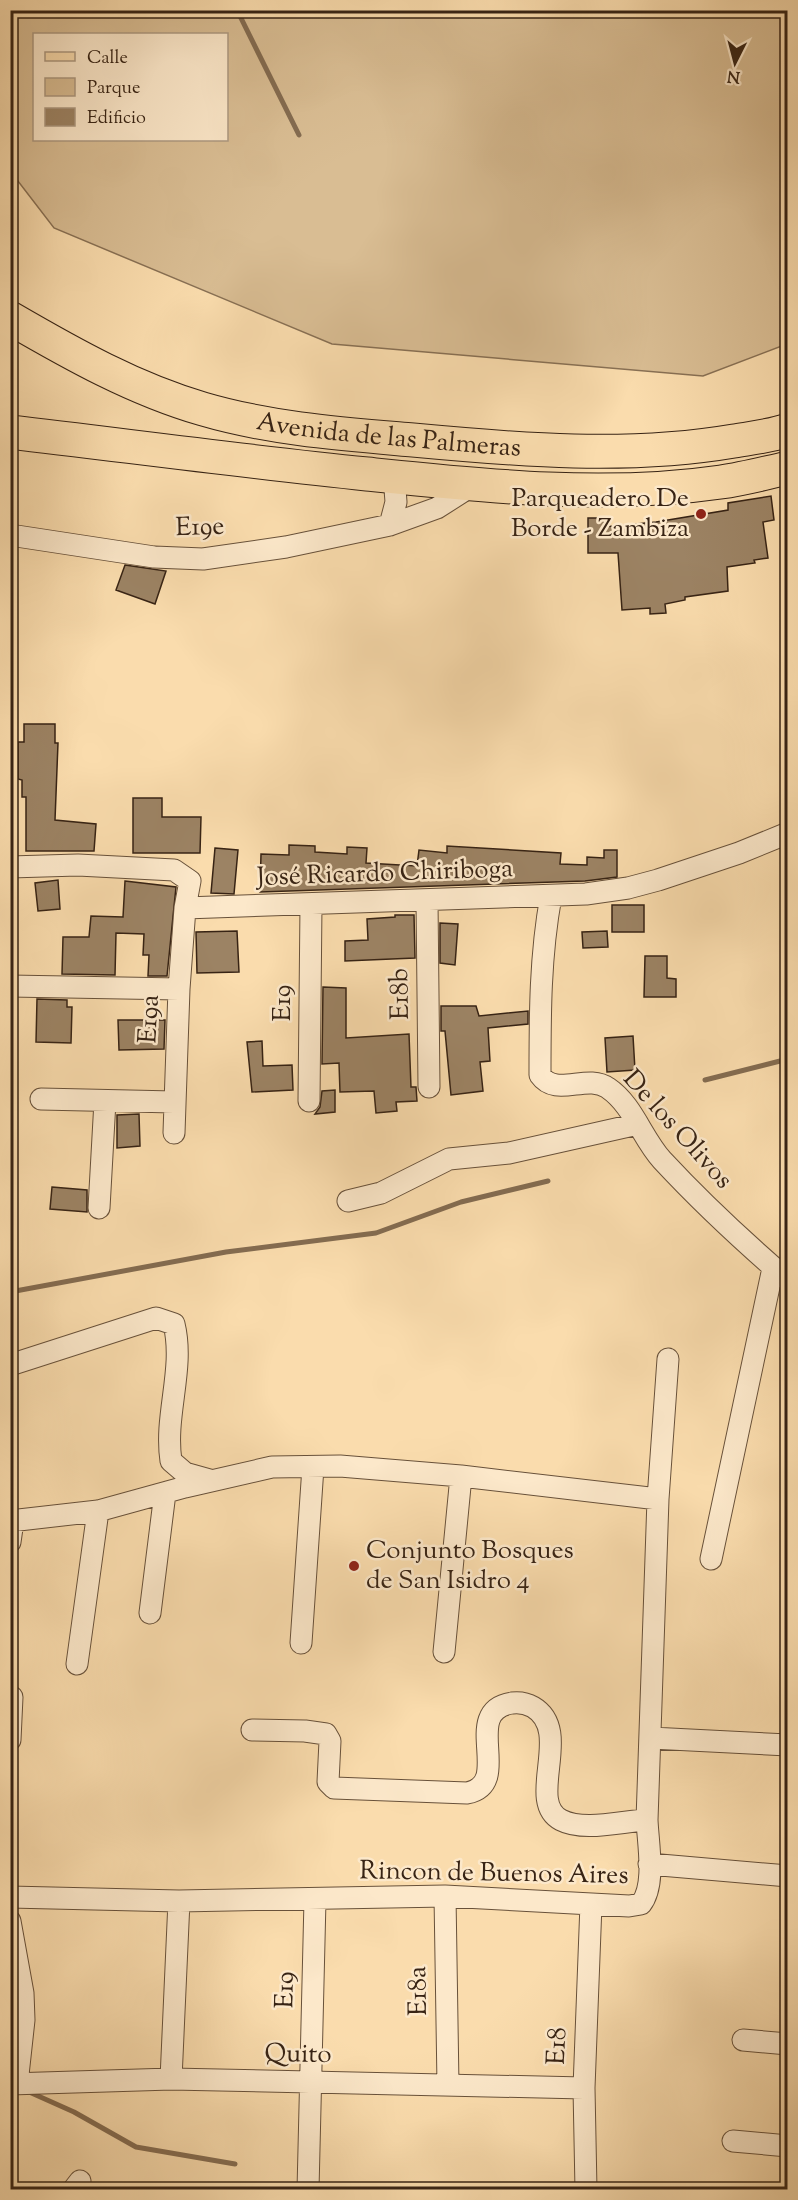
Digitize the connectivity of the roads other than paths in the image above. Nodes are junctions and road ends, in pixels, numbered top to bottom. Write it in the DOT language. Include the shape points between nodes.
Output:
graph roads {
  1 [pos="10,318"];
  2 [pos="788,430"];
  3 [pos="10,432"];
  4 [pos="788,468"];
  5 [pos="394,477"];
  6 [pos="474,484"];
  7 [pos="390,525"];
  8 [pos="10,535"];
  9 [pos="788,833"];
  10 [pos="10,867"];
  11 [pos="551,896"];
  12 [pos="427,901"];
  13 [pos="311,905"];
  14 [pos="185,908"];
  15 [pos="10,986"];
  16 [pos="179,989"];
  17 [pos="429,1087"];
  18 [pos="41,1099"];
  19 [pos="105,1101"];
  20 [pos="309,1101"];
  21 [pos="174,1102"];
  22 [pos="638,1124"];
  23 [pos="174,1133"];
  24 [pos="348,1201"];
  25 [pos="99,1208"];
  26 [pos="780,1274"];
  27 [pos="668,1359"];
  28 [pos="10,1365"];
  29 [pos="313,1467"];
  30 [pos="461,1476"];
  31 [pos="214,1481"];
  32 [pos="165,1493"];
  33 [pos="658,1499"];
  34 [pos="98,1511"];
  35 [pos="12,1521"];
  36 [pos="10,1542"];
  37 [pos="711,1559"];
  38 [pos="150,1613"];
  39 [pos="301,1643"];
  40 [pos="444,1652"];
  41 [pos="77,1664"];
  42 [pos="12,1697"];
  43 [pos="252,1730"];
  44 [pos="651,1738"];
  45 [pos="10,1740"];
  46 [pos="788,1745"];
  47 [pos="648,1820"];
  48 [pos="649,1864"];
  49 [pos="788,1876"];
  50 [pos="444,1896"];
  51 [pos="10,1897"];
  52 [pos="315,1900"];
  53 [pos="178,1901"];
  54 [pos="591,1904"];
  55 [pos="10,1921"];
  56 [pos="17,1991"];
  57 [pos="743,2040"];
  58 [pos="788,2044"];
  59 [pos="171,2079"];
  60 [pos="311,2082"];
  61 [pos="14,2084"];
  62 [pos="448,2085"];
  63 [pos="584,2088"];
  64 [pos="733,2141"];
  65 [pos="788,2146"];
  66 [pos="308,2190"];
  67 [pos="586,2190"];
  1 -- 2 [label="main road, Avenida de las Palmeras" via="72,355 142,388 258,423 512,449 621,452 697,447"];
  3 -- 5 [label="main road, Avenida de las Palmeras"];
  4 -- 6 [label="main road, Avenida de las Palmeras" via="721,482 650,489 564,490"];
  5 -- 6 [label="main road, Avenida de las Palmeras"];
  5 -- 7 [label="street" via="396,502"];
  6 -- 7 [label="street, E19e" via="437,508"];
  7 -- 8 [label="street, E19e" via="286,547 203,559 154,557"];
  9 -- 11 [label="street, José Ricardo Chiriboga" via="740,853 628,888"];
  10 -- 14 [label="street" via="78,865 174,870 190,881"];
  11 -- 12 [label="street, José Ricardo Chiriboga"];
  11 -- 22 [label="street, De los Olivos" via="540,992 540,1075 545,1083 554,1086 591,1083 607,1087"];
  12 -- 13 [label="street, José Ricardo Chiriboga"];
  12 -- 17 [label="street, E18b"];
  13 -- 14 [label="street, José Ricardo Chiriboga"];
  13 -- 20 [label="street, E19"];
  14 -- 16 [label="street, E19a"];
  15 -- 16 [label="street"];
  16 -- 21 [label="street, E19a"];
  18 -- 19 [label="street"];
  19 -- 21 [label="street"];
  19 -- 25 [label="street"];
  21 -- 23 [label="street, E19a"];
  22 -- 24 [label="street" via="509,1153 449,1159 381,1193"];
  22 -- 26 [label="street, De los Olivos" via="661,1159"];
  26 -- 37 [label="street"];
  27 -- 33 [label="street, Rincon de Buenos Aires"];
  28 -- 31 [label="street" via="156,1318 174,1324 178,1342 168,1443 171,1461 185,1473"];
  29 -- 30 [label="street"];
  29 -- 31 [label="street" via="272,1467"];
  29 -- 39 [label="street"];
  30 -- 33 [label="street"];
  30 -- 40 [label="street"];
  31 -- 32 [label="street"];
  32 -- 34 [label="street"];
  32 -- 38 [label="street"];
  33 -- 44 [label="street, Rincon de Buenos Aires"];
  34 -- 35 [label="street"];
  34 -- 41 [label="street"];
  35 -- 36 [label="street"];
  42 -- 45 [label="street"];
  43 -- 47 [label="street" via="326,1734 330,1741 327,1778 334,1788 467,1792 481,1787 487,1779 489,1719 503,1705 522,1702 542,1713 550,1725 548,1800 557,1818 589,1825"];
  44 -- 46 [label="street"];
  44 -- 47 [label="street, Rincon de Buenos Aires"];
  47 -- 48 [label="street, Rincon de Buenos Aires"];
  48 -- 49 [label="street"];
  48 -- 54 [label="street, Rincon de Buenos Aires" via="647,1896 641,1904"];
  50 -- 52 [label="street, Rincon de Buenos Aires"];
  50 -- 54 [label="street, Rincon de Buenos Aires"];
  50 -- 62 [label="street, E18a"];
  51 -- 53 [label="street, Rincon de Buenos Aires"];
  52 -- 53 [label="street, Rincon de Buenos Aires"];
  52 -- 60 [label="street, E19"];
  53 -- 59 [label="street"];
  54 -- 63 [label="street, E18"];
  55 -- 56 [label="street"];
  56 -- 61 [label="street" via="24,2020"];
  57 -- 58 [label="street"];
  59 -- 60 [label="street, Quito"];
  59 -- 61 [label="street, Quito"];
  60 -- 62 [label="street, Quito"];
  60 -- 66 [label="street, E19"];
  62 -- 63 [label="street, Quito"];
  63 -- 67 [label="street, E18"];
  64 -- 65 [label="street"];
}
